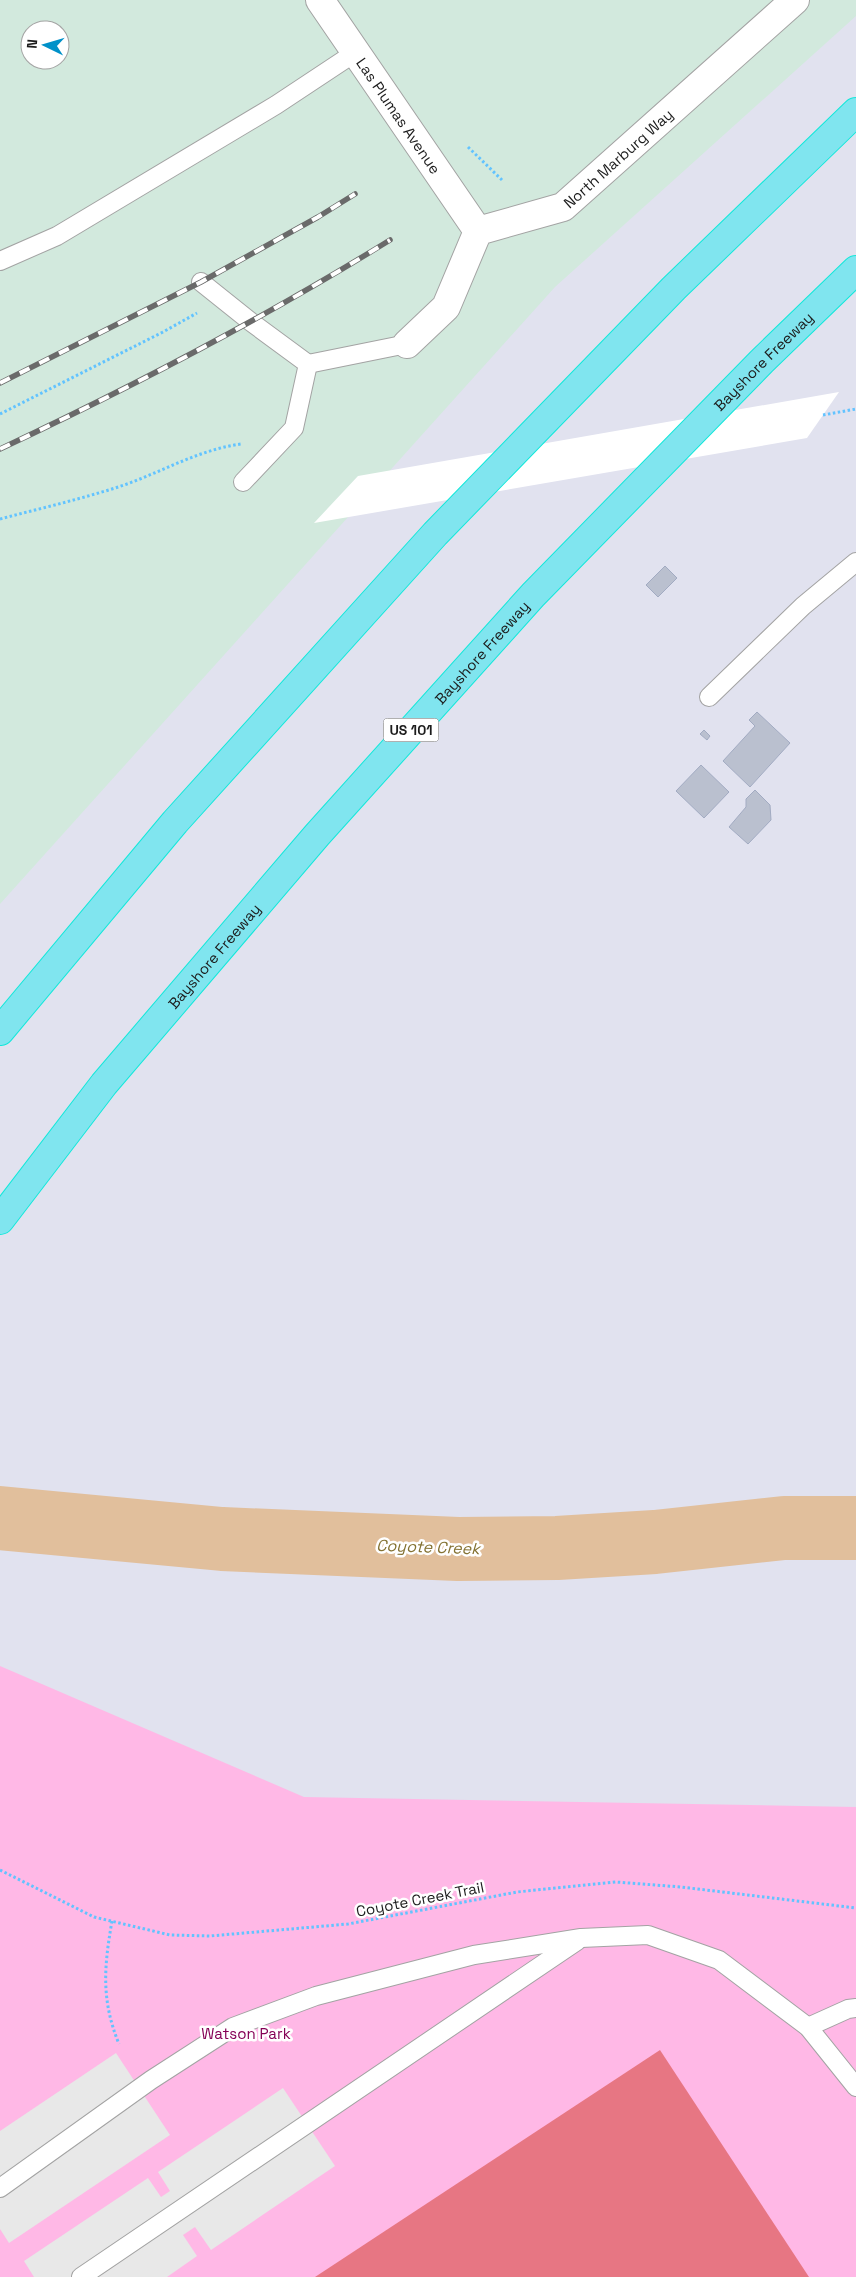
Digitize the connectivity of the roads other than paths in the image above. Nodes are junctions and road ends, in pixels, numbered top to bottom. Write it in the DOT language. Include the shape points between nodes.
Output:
graph roads {
  1 [pos="320,0"];
  2 [pos="795,0"];
  3 [pos="356,52"];
  4 [pos="856,112"];
  5 [pos="478,231"];
  6 [pos="0,261"];
  7 [pos="856,270"];
  8 [pos="201,282"];
  9 [pos="407,344"];
  10 [pos="308,364"];
  11 [pos="243,482"];
  12 [pos="856,562"];
  13 [pos="709,696"];
  14 [pos="0,1031"];
  15 [pos="0,1220"];
  16 [pos="581,1938"];
  17 [pos="856,2008"];
  18 [pos="808,2027"];
  19 [pos="856,2087"];
  20 [pos="0,2188"];
  21 [pos="81,2277"];
  1 -- 3 [label="street, Las Plumas Avenue"];
  2 -- 5 [label="street, North Marburg Way" via="563,208"];
  3 -- 5 [label="street, Las Plumas Avenue"];
  3 -- 6 [label="lane" via="276,105 57,236"];
  4 -- 14 [label="highway" via="674,288 435,534 175,822"];
  5 -- 9 [label="street" via="446,307"];
  7 -- 15 [label="highway, Bayshore Freeway / US 101" via="755,368 533,595 317,835 110,1076"];
  8 -- 10 [label="lane"];
  9 -- 10 [label="lane"];
  10 -- 11 [label="lane" via="294,428"];
  12 -- 13 [label="lane" via="803,606"];
  16 -- 18 [label="lane" via="648,1935 719,1960"];
  16 -- 20 [label="lane" via="464,1958 316,1996 233,2027 151,2080"];
  16 -- 21 [label="lane"];
  17 -- 18 [label="lane"];
  18 -- 19 [label="lane"];
}
